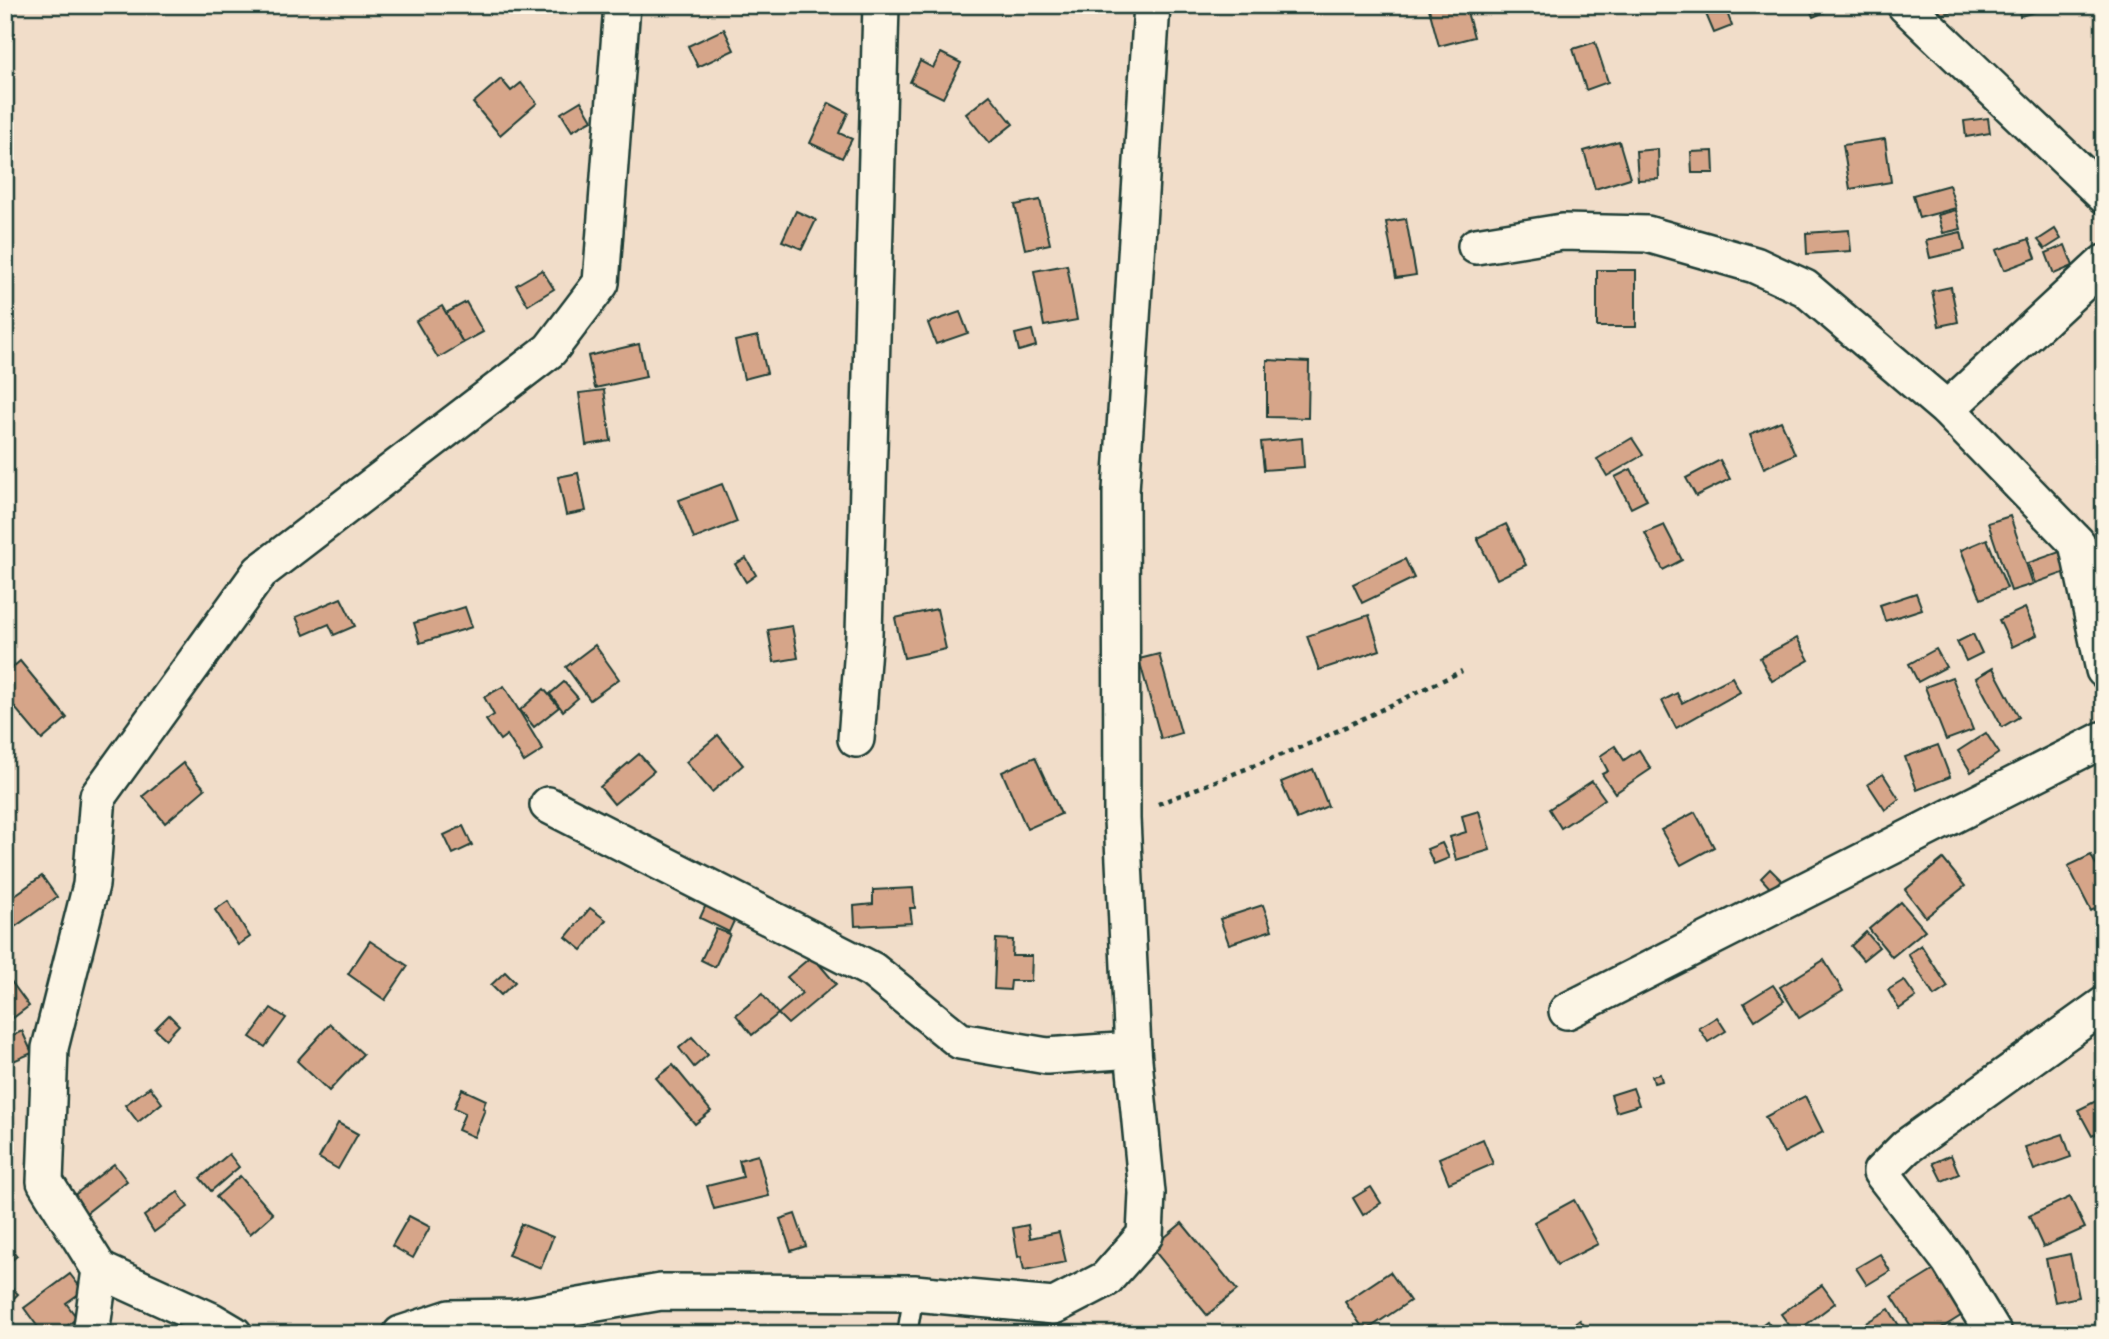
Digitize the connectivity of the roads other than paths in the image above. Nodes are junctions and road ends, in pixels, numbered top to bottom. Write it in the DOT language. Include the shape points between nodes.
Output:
graph roads {
  1 [pos="622,5"];
  2 [pos="881,5"];
  3 [pos="1152,5"];
  4 [pos="1905,5"];
  5 [pos="2104,195"];
  6 [pos="1476,246"];
  7 [pos="2104,263"];
  8 [pos="1947,409"];
  9 [pos="2104,670"];
  10 [pos="856,739"];
  11 [pos="2104,739"];
  12 [pos="548,805"];
  13 [pos="2104,1005"];
  14 [pos="1567,1011"];
  15 [pos="1133,1051"];
  16 [pos="100,1270"];
  17 [pos="914,1293"];
  18 [pos="91,1334"];
  19 [pos="234,1334"];
  20 [pos="401,1334"];
  21 [pos="907,1334"];
  22 [pos="1994,1334"];
  1 -- 16 [label="street" via="601,283 550,350 260,572 98,796 91,886 50,1048 45,1182"];
  2 -- 10 [label="street" via="864,620"];
  3 -- 15 [label="street" via="1121,491 1122,819"];
  4 -- 5 [label="street"];
  6 -- 8 [label="street" via="1562,232 1647,234 1755,265 1805,288"];
  7 -- 8 [label="street"];
  8 -- 9 [label="street" via="2077,543"];
  11 -- 14 [label="street"];
  12 -- 15 [label="street" via="872,970 960,1041 1047,1056"];
  13 -- 22 [label="street" via="1906,1147 1881,1172 1949,1259"];
  15 -- 17 [label="street" via="1147,1193 1145,1235 1106,1279 1054,1306"];
  16 -- 18 [label="street"];
  16 -- 19 [label="street"];
  17 -- 20 [label="street" via="661,1292 516,1317 450,1318"];
  17 -- 21 [label="lane"];
}
